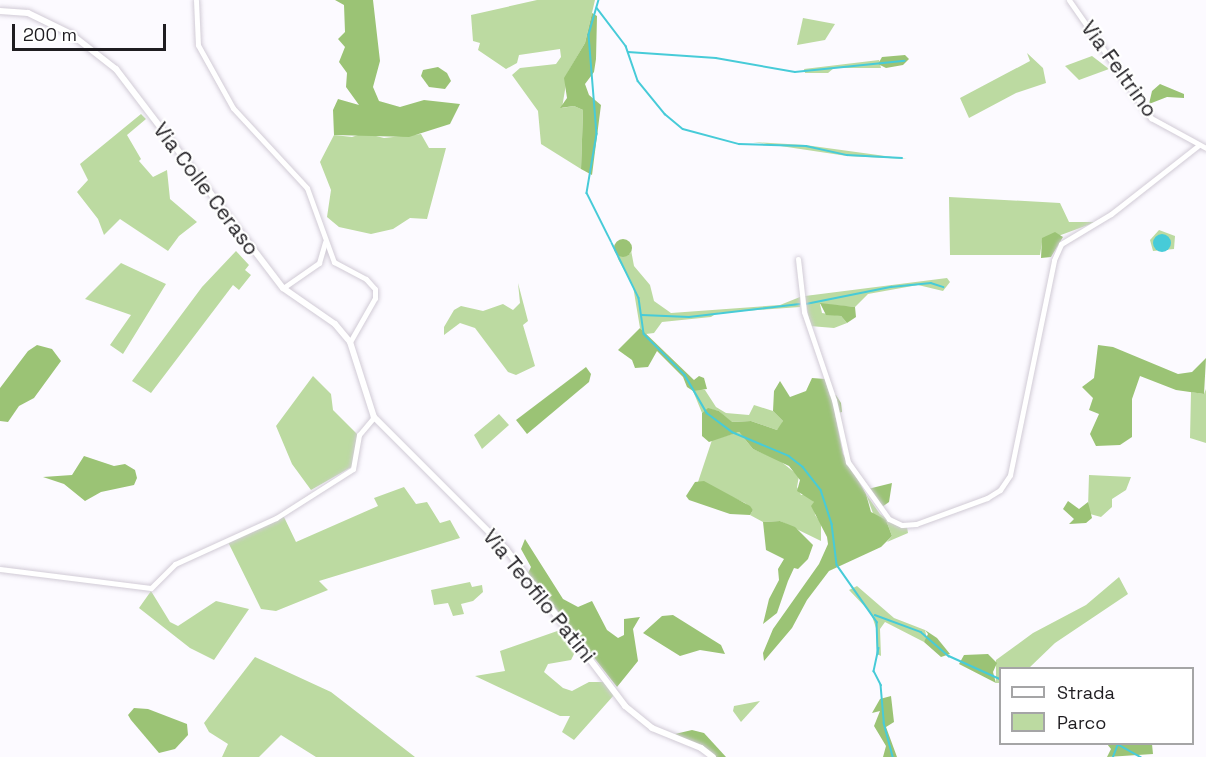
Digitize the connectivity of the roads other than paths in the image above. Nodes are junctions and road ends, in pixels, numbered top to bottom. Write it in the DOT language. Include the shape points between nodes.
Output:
graph roads {
  1 [pos="196,0"];
  2 [pos="1069,0"];
  3 [pos="0,11"];
  4 [pos="1198,145"];
  5 [pos="1206,148"];
  6 [pos="325,240"];
  7 [pos="798,259"];
  8 [pos="283,288"];
  9 [pos="350,342"];
  10 [pos="369,409"];
  11 [pos="374,417"];
  12 [pos="0,569"];
  13 [pos="713,757"];
  1 -- 6 [label="street" via="198,45 233,108 307,188"];
  2 -- 4 [label="street, Via Feltrino" via="1143,110"];
  3 -- 8 [label="street, Via Colle Ceraso" via="28,13 71,34 116,69"];
  4 -- 5 [label="street, Via Feltrino"];
  4 -- 7 [label="street" via="1111,214 1060,244 1010,475 1000,490 987,498 916,524 902,525 889,519 848,462 834,400 804,312"];
  6 -- 8 [label="street" via="319,263"];
  6 -- 9 [label="street" via="334,262 366,279 375,289 375,298"];
  8 -- 9 [label="street, Via Colle Ceraso" via="335,324"];
  9 -- 10 [label="street, Via Colle Ceraso"];
  10 -- 11 [label="street, Via Teofilo Patini"];
  11 -- 12 [label="street" via="359,435 353,469 276,518 175,564 151,588"];
  11 -- 13 [label="street, Via Teofilo Patini" via="506,549 625,706 652,728"];
}
